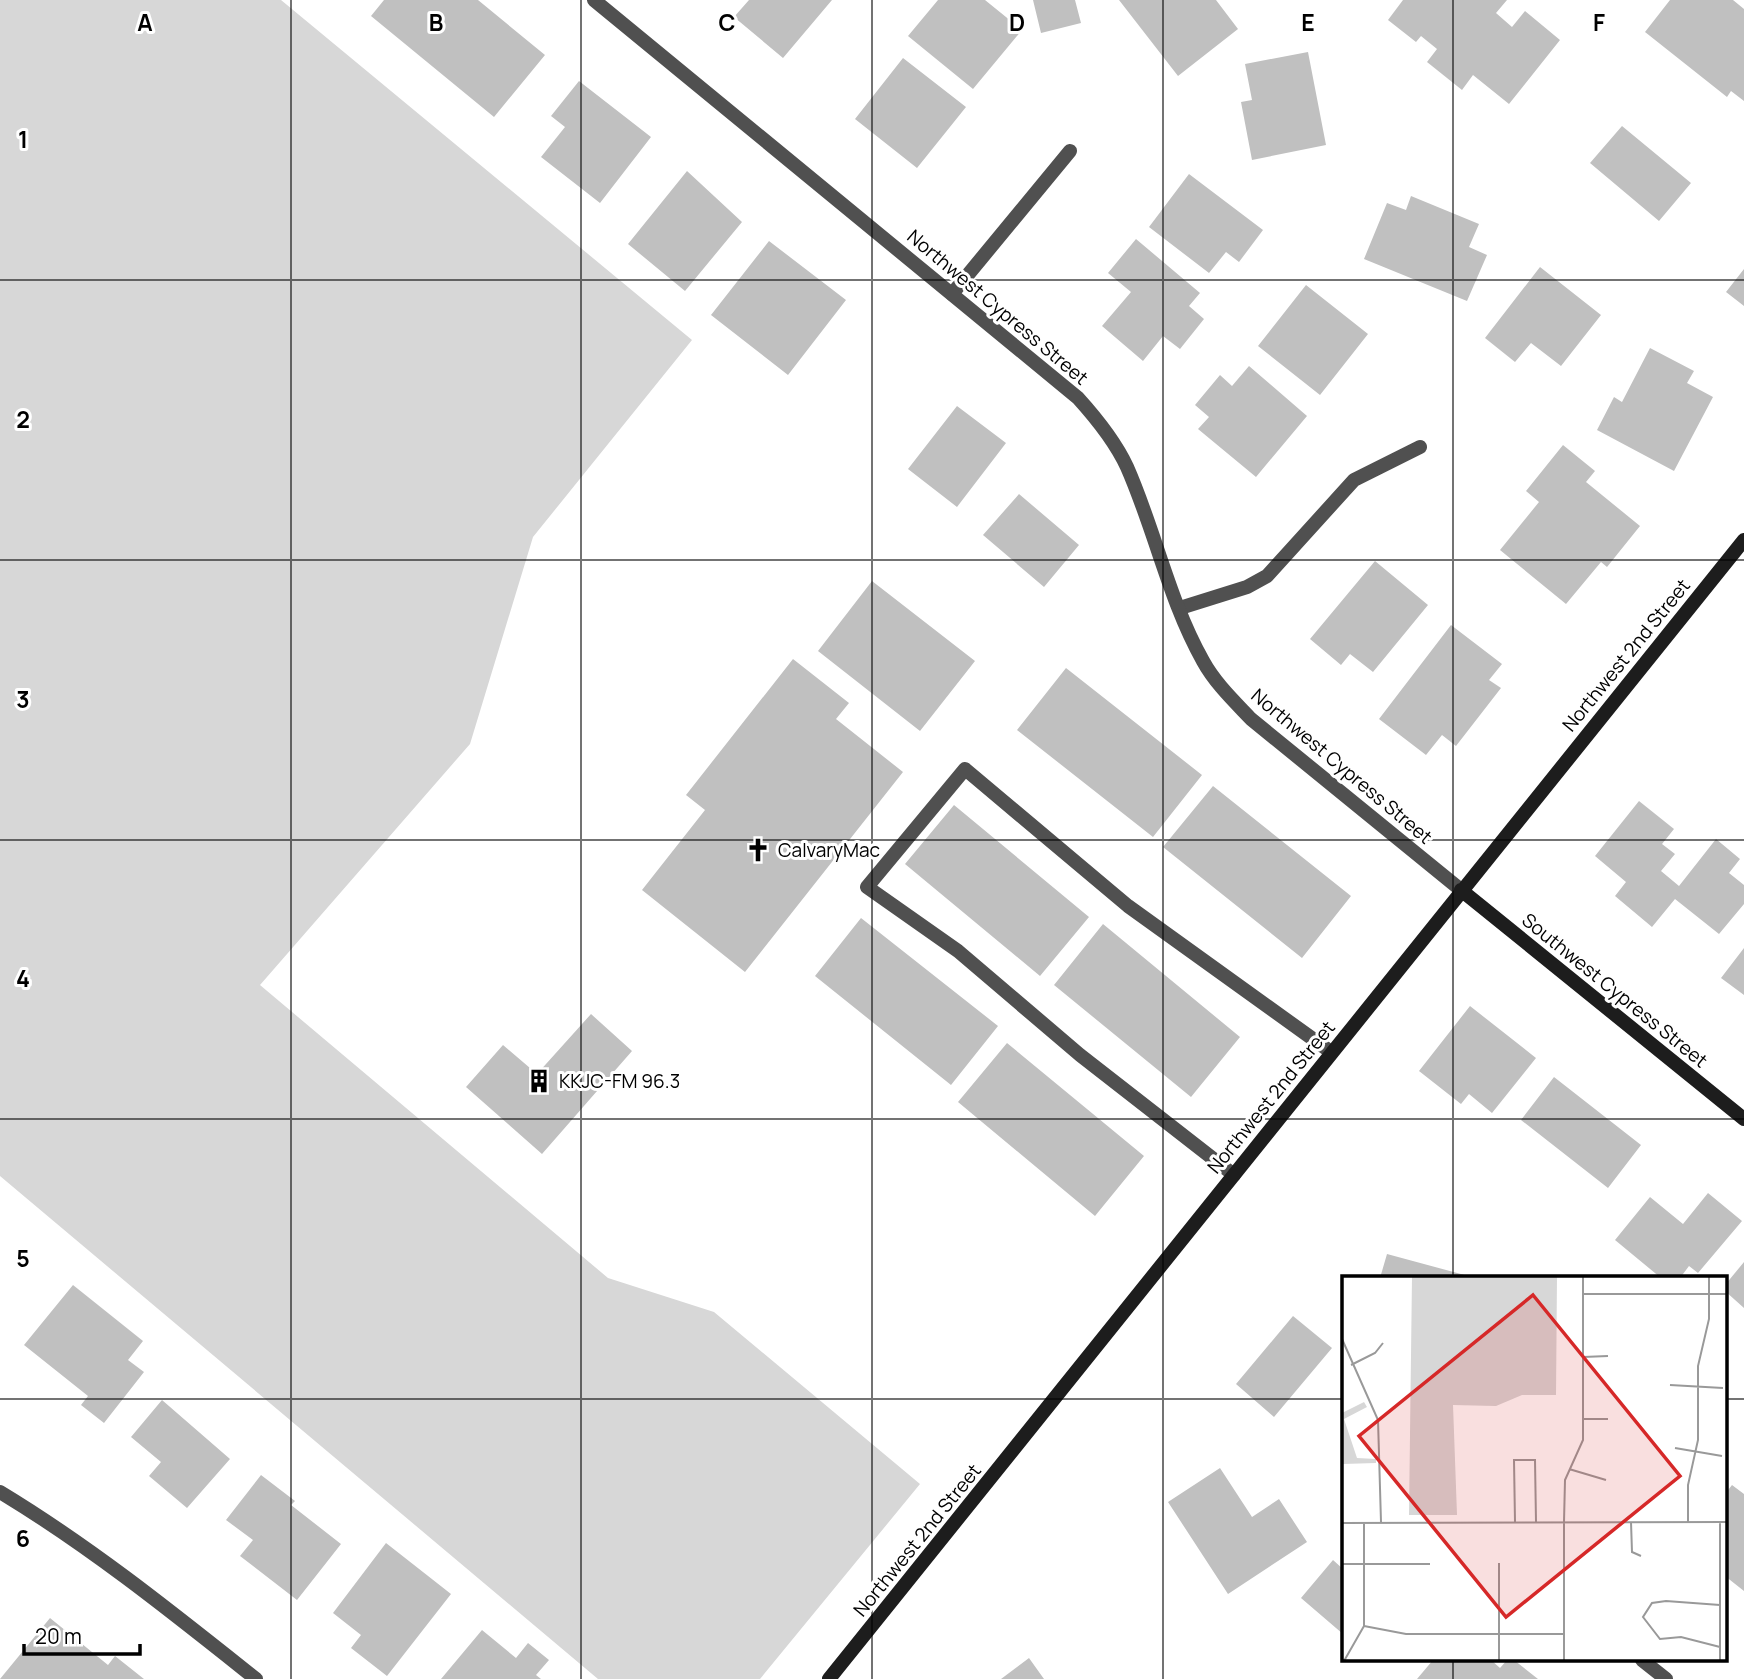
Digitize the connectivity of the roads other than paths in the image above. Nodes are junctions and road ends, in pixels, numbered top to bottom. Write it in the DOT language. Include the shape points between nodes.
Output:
graph roads {
  1 [pos="594,0"];
  2 [pos="1070,151"];
  3 [pos="952,294"];
  4 [pos="1420,446"];
  5 [pos="1744,540"];
  6 [pos="1180,608"];
  7 [pos="1461,890"];
  8 [pos="1331,1052"];
  9 [pos="1744,1119"];
  10 [pos="1234,1175"];
  11 [pos="0,1492"];
  12 [pos="1645,1662"];
  13 [pos="256,1679"];
  14 [pos="829,1679"];
  15 [pos="1666,1679"];
  1 -- 3 [label="street, Northwest Cypress Street"];
  2 -- 3 [label="street"];
  3 -- 6 [label="street, Northwest Cypress Street" via="1079,398 1107,432 1127,466"];
  4 -- 6 [label="street" via="1354,480 1267,576"];
  5 -- 7 [label="main road, Northwest 2nd Street"];
  6 -- 7 [label="street, Northwest Cypress Street" via="1203,662 1251,719"];
  7 -- 8 [label="main road, Northwest 2nd Street"];
  7 -- 9 [label="main road, Southwest Cypress Street"];
  8 -- 10 [label="main road, Northwest 2nd Street"];
  8 -- 10 [label="street" via="1128,906 965,769 867,887 958,951 1080,1055"];
  10 -- 14 [label="main road, Northwest 2nd Street"];
  11 -- 13 [label="street" via="135,1583"];
  12 -- 15 [label="street"];
}
